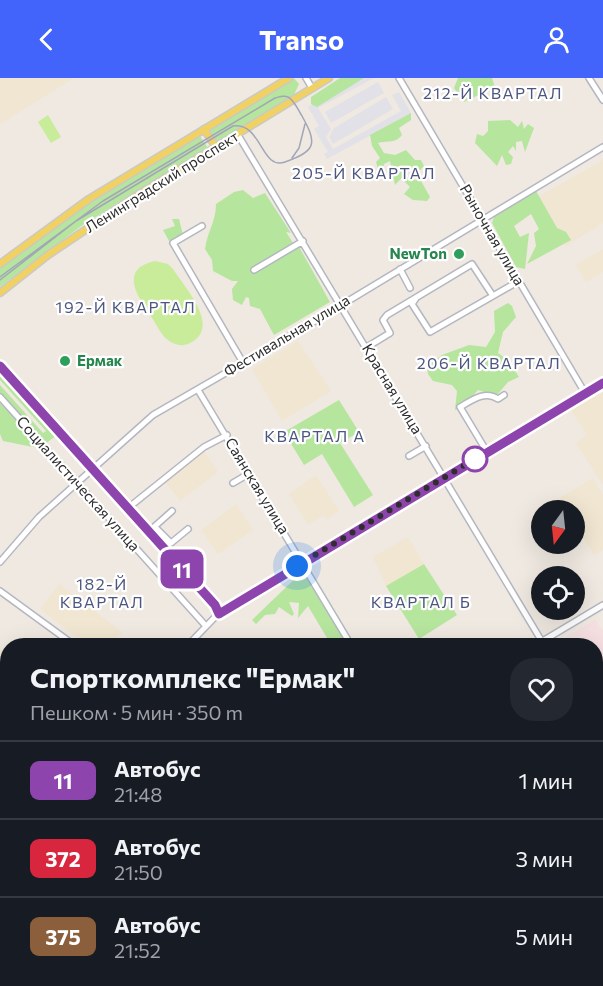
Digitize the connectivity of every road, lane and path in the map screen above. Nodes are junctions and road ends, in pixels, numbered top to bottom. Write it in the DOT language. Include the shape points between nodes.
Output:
graph roads {
  1 [pos="287,78"];
  2 [pos="306,78"];
  3 [pos="329,78"];
  4 [pos="399,78"];
  5 [pos="589,78"];
  6 [pos="312,88"];
  7 [pos="603,100"];
  8 [pos="204,129"];
  9 [pos="238,135"];
  10 [pos="216,147"];
  11 [pos="603,147"];
  12 [pos="483,220"];
  13 [pos="202,226"];
  14 [pos="303,241"];
  15 [pos="0,264"];
  16 [pos="400,268"];
  17 [pos="254,270"];
  18 [pos="519,281"];
  19 [pos="410,288"];
  20 [pos="0,293"];
  21 [pos="415,296"];
  22 [pos="493,296"];
  23 [pos="341,304"];
  24 [pos="367,348"];
  25 [pos="242,362"];
  26 [pos="0,366"];
  27 [pos="603,383"];
  28 [pos="198,390"];
  29 [pos="585,393"];
  30 [pos="504,396"];
  31 [pos="0,397"];
  32 [pos="227,435"];
  33 [pos="426,446"];
  34 [pos="487,452"];
  35 [pos="409,456"];
  36 [pos="92,468"];
  37 [pos="250,473"];
  38 [pos="443,477"];
  39 [pos="77,482"];
  40 [pos="233,483"];
  41 [pos="128,508"];
  42 [pos="172,511"];
  43 [pos="155,527"];
  44 [pos="188,529"];
  45 [pos="149,532"];
  46 [pos="0,562"];
  47 [pos="302,563"];
  48 [pos="0,591"];
  49 [pos="603,605"];
  50 [pos="219,614"];
  51 [pos="205,626"];
  52 [pos="64,638"];
  53 [pos="194,638"];
  54 [pos="347,638"];
  55 [pos="537,638"];
  56 [pos="551,638"];
  1 -- 8 [label="main road, Ленинградский проспект"];
  2 -- 6 [label="street"];
  3 -- 6 [label="main road, Ленинградский проспект"];
  4 -- 12 [label="street, Рыночная улица"];
  5 -- 7 [label="street"];
  6 -- 9 [label="main road, Ленинградский проспект"];
  8 -- 10 [label="main road"];
  8 -- 15 [label="main road, Ленинградский проспект" via="89,199"];
  9 -- 10 [label="main road, Ленинградский проспект"];
  9 -- 14 [label="street, Красная улица"];
  10 -- 20 [label="main road, Ленинградский проспект" via="78,234"];
  11 -- 12 [label="street, Фестивальная улица"];
  12 -- 16 [label="street, Фестивальная улица"];
  12 -- 18 [label="street, Рыночная улица"];
  13 -- 25 [label="street" via="173,243"];
  14 -- 17 [label="street"];
  14 -- 23 [label="street, Красная улица"];
  16 -- 19 [label="street"];
  16 -- 23 [label="street, Фестивальная улица"];
  18 -- 22 [label="street"];
  18 -- 29 [label="street, Рыночная улица"];
  21 -- 22 [label="street" via="472,264"];
  21 -- 22 [label="street" via="412,304 430,332"];
  21 -- 24 [label="street" via="387,315 383,320 390,333"];
  23 -- 24 [label="street, Красная улица"];
  23 -- 25 [label="street, Фестивальная улица"];
  24 -- 33 [label="street, Красная улица"];
  25 -- 28 [label="street, Фестивальная улица"];
  26 -- 36 [label="street, Социалистическая улица"];
  27 -- 29 [label="street"];
  28 -- 32 [label="street, Саянская улица"];
  28 -- 36 [label="street, Фестивальная улица" via="153,415"];
  29 -- 34 [label="street"];
  30 -- 34 [label="street" via="498,399 480,395 460,407"];
  31 -- 39 [label="street, Социалистическая улица"];
  32 -- 37 [label="street, Саянская улица"];
  32 -- 41 [label="street" via="204,447"];
  33 -- 35 [label="street"];
  33 -- 38 [label="street, Красная улица"];
  34 -- 38 [label="street"];
  36 -- 39 [label="street, Фестивальная улица"];
  36 -- 41 [label="street, Социалистическая улица"];
  37 -- 40 [label="street"];
  37 -- 47 [label="street, Саянская улица"];
  38 -- 47 [label="street"];
  38 -- 55 [label="street, Красная улица"];
  39 -- 46 [label="street, Фестивальная улица" via="25,531"];
  39 -- 51 [label="street, Социалистическая улица"];
  41 -- 45 [label="street, Социалистическая улица"];
  42 -- 43 [label="street"];
  43 -- 44 [label="street" via="171,543"];
  43 -- 45 [label="street"];
  45 -- 50 [label="street, Социалистическая улица"];
  47 -- 50 [label="street"];
  47 -- 54 [label="street, Саянская улица"];
  48 -- 52 [label="street"];
  49 -- 56 [label="street"];
  50 -- 51 [label="street"];
  51 -- 53 [label="street"];
}
